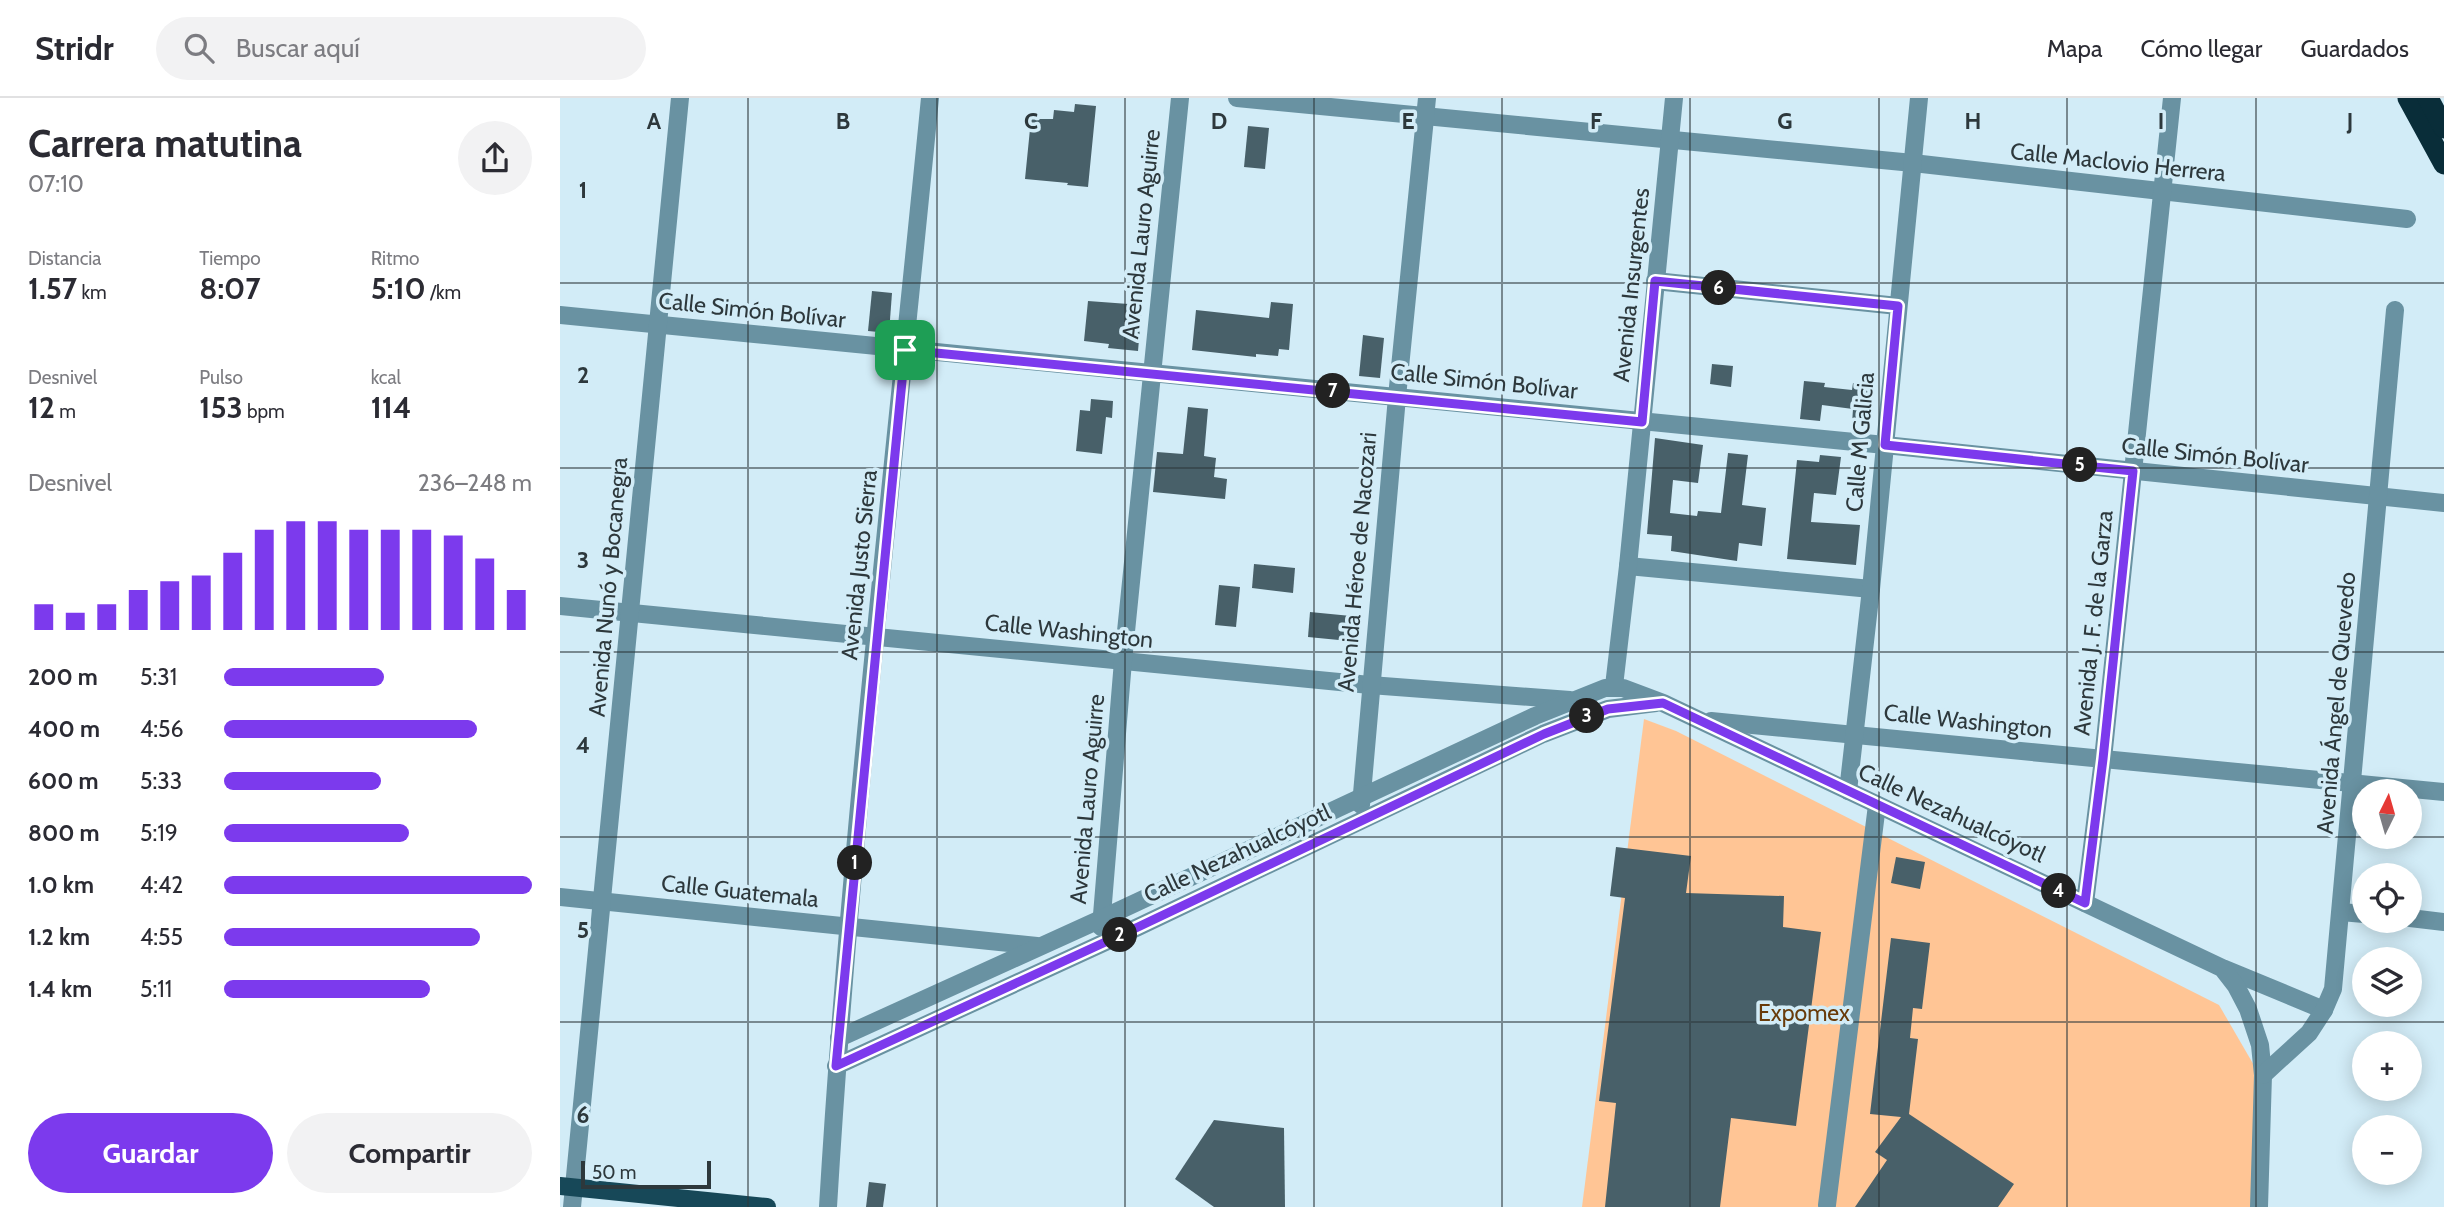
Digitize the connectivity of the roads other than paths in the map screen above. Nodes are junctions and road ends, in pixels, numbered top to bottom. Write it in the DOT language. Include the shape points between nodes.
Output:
graph roads {
  1 [pos="680,98"];
  2 [pos="930,98"];
  3 [pos="1180,98"];
  4 [pos="1237,98"];
  5 [pos="1674,98"];
  6 [pos="1919,98"];
  7 [pos="2172,98"];
  8 [pos="2407,98"];
  9 [pos="2428,98"];
  10 [pos="1427,107"];
  11 [pos="2444,128"];
  12 [pos="1671,139"];
  13 [pos="1913,163"];
  14 [pos="2444,164"];
  15 [pos="2163,192"];
  16 [pos="2407,219"];
  17 [pos="1655,281"];
  18 [pos="1898,306"];
  19 [pos="2395,310"];
  20 [pos="560,315"];
  21 [pos="657,325"];
  22 [pos="905,350"];
  23 [pos="1151,374"];
  24 [pos="1397,397"];
  25 [pos="1642,422"];
  26 [pos="1885,445"];
  27 [pos="2133,471"];
  28 [pos="2379,497"];
  29 [pos="2444,503"];
  30 [pos="1628,566"];
  31 [pos="1871,589"];
  32 [pos="560,606"];
  33 [pos="630,613"];
  34 [pos="876,637"];
  35 [pos="1123,661"];
  36 [pos="1370,685"];
  37 [pos="1614,686"];
  38 [pos="1574,700"];
  39 [pos="1663,703"];
  40 [pos="1581,718"];
  41 [pos="1697,719"];
  42 [pos="1855,734"];
  43 [pos="2103,759"];
  44 [pos="2353,779"];
  45 [pos="2352,783"];
  46 [pos="2422,790"];
  47 [pos="1848,791"];
  48 [pos="2444,792"];
  49 [pos="2352,795"];
  50 [pos="1361,797"];
  51 [pos="1877,805"];
  52 [pos="1360,822"];
  53 [pos="560,897"];
  54 [pos="602,902"];
  55 [pos="2085,903"];
  56 [pos="2342,912"];
  57 [pos="2352,913"];
  58 [pos="1101,919"];
  59 [pos="2422,919"];
  60 [pos="2444,922"];
  61 [pos="849,927"];
  62 [pos="1100,945"];
  63 [pos="1040,947"];
  64 [pos="1080,953"];
  65 [pos="2222,968"];
  66 [pos="2324,1010"];
  67 [pos="839,1038"];
  68 [pos="836,1066"];
  69 [pos="2263,1075"];
  70 [pos="567,1187"];
  71 [pos="1827,1206"];
  72 [pos="572,1207"];
  73 [pos="766,1207"];
  74 [pos="828,1207"];
  75 [pos="2259,1207"];
  1 -- 21 [label="street, Avenida Nunó y Bocanegra"];
  2 -- 22 [label="street, Avenida Justo Sierra"];
  3 -- 23 [label="street, Avenida Lauro Aguirre"];
  4 -- 10 [label="street, Calle Maclovio Herrera"];
  5 -- 12 [label="street, Avenida Insurgentes"];
  6 -- 13 [label="street, Calle M Galicia"];
  7 -- 15 [label="street, Avenida J. F. de la Garza"];
  8 -- 14 [label="highway"];
  9 -- 11 [label="highway"];
  10 -- 12 [label="street, Calle Maclovio Herrera"];
  10 -- 24 [label="street, Avenida Héroe de Nacozari"];
  12 -- 13 [label="street, Calle Maclovio Herrera"];
  12 -- 17 [label="street, Avenida Insurgentes"];
  13 -- 15 [label="street, Calle Maclovio Herrera"];
  13 -- 18 [label="street, Calle M Galicia"];
  15 -- 16 [label="street, Calle Maclovio Herrera"];
  15 -- 27 [label="street, Avenida J. F. de la Garza"];
  17 -- 18 [label="street"];
  17 -- 25 [label="street, Avenida Insurgentes"];
  18 -- 26 [label="street, Calle M Galicia"];
  19 -- 28 [label="street, Avenida Ángel de Quevedo"];
  20 -- 21 [label="street, Calle Simón Bolívar"];
  21 -- 22 [label="street, Calle Simón Bolívar"];
  21 -- 33 [label="street, Avenida Nunó y Bocanegra"];
  22 -- 23 [label="street, Calle Simón Bolívar"];
  22 -- 34 [label="street, Avenida Justo Sierra"];
  23 -- 24 [label="street, Calle Simón Bolívar"];
  23 -- 35 [label="street, Avenida Lauro Aguirre"];
  24 -- 25 [label="street, Calle Simón Bolívar"];
  24 -- 36 [label="street, Avenida Héroe de Nacozari"];
  25 -- 26 [label="street, Calle Simón Bolívar"];
  25 -- 30 [label="street, Avenida Insurgentes"];
  26 -- 27 [label="street, Calle Simón Bolívar"];
  26 -- 31 [label="street, Calle M Galicia"];
  27 -- 28 [label="street, Calle Simón Bolívar"];
  27 -- 43 [label="street, Avenida J. F. de la Garza"];
  28 -- 29 [label="street, Calle Simón Bolívar"];
  28 -- 44 [label="street, Avenida Ángel de Quevedo"];
  30 -- 31 [label="street"];
  30 -- 37 [label="street, Avenida Insurgentes"];
  31 -- 42 [label="street, Calle M Galicia"];
  32 -- 33 [label="street, Calle Washington"];
  33 -- 34 [label="street, Calle Washington"];
  33 -- 54 [label="street, Avenida Nunó y Bocanegra"];
  34 -- 35 [label="street, Calle Washington"];
  34 -- 61 [label="street, Avenida Justo Sierra"];
  35 -- 36 [label="street, Calle Washington"];
  35 -- 58 [label="street, Avenida Lauro Aguirre"];
  36 -- 38 [label="street, Calle Washington"];
  36 -- 50 [label="street, Avenida Héroe de Nacozari"];
  37 -- 38 [label="street, Calle Nezahualcóyotl"];
  37 -- 39 [label="street, Calle Nezahualcóyotl"];
  37 -- 40 [label="street"];
  38 -- 50 [label="street, Calle Nezahualcóyotl"];
  39 -- 40 [label="street, Calle Nezahualcóyotl" via="1608,709"];
  39 -- 41 [label="street, Calle Nezahualcóyotl"];
  40 -- 52 [label="street, Calle Nezahualcóyotl"];
  41 -- 42 [label="street, Calle Washington"];
  41 -- 47 [label="street, Calle Nezahualcóyotl"];
  42 -- 43 [label="street, Calle Washington"];
  42 -- 47 [label="street, Calle M Galicia"];
  43 -- 45 [label="street, Calle Washington"];
  43 -- 55 [label="street, Avenida J. F. de la Garza"];
  46 -- 48 [label="street, Calle Washington"];
  47 -- 51 [label="street, Calle Nezahualcóyotl"];
  49 -- 56 [label="street, Avenida Ángel de Quevedo"];
  50 -- 52 [label="street, Avenida Héroe de Nacozari"];
  50 -- 58 [label="street, Calle Nezahualcóyotl"];
  51 -- 55 [label="street, Calle Nezahualcóyotl"];
  51 -- 71 [label="street"];
  52 -- 62 [label="street, Calle Nezahualcóyotl"];
  53 -- 54 [label="street, Calle Guatemala"];
  54 -- 61 [label="street, Calle Guatemala"];
  54 -- 70 [label="street, Avenida Nunó y Bocanegra"];
  55 -- 65 [label="street, Calle Nezahualcóyotl"];
  56 -- 57 [label="street"];
  56 -- 66 [label="street, Avenida Ángel de Quevedo" via="2333,989"];
  58 -- 62 [label="street, Avenida Lauro Aguirre"];
  58 -- 63 [label="street, Calle Nezahualcóyotl"];
  59 -- 60 [label="street"];
  61 -- 63 [label="street, Calle Guatemala"];
  61 -- 67 [label="street, Avenida Justo Sierra"];
  62 -- 64 [label="street, Calle Nezahualcóyotl"];
  63 -- 64 [label="street, Calle Guatemala"];
  63 -- 67 [label="street, Calle Nezahualcóyotl"];
  64 -- 68 [label="street, Calle Nezahualcóyotl"];
  65 -- 66 [label="street, Calle Nezahualcóyotl"];
  65 -- 69 [label="street" via="2248,1009 2260,1045"];
  66 -- 69 [label="street, Avenida Ángel de Quevedo" via="2309,1032"];
  67 -- 68 [label="street, Avenida Justo Sierra"];
  68 -- 74 [label="street, Avenida Justo Sierra"];
  69 -- 75 [label="street"];
  70 -- 72 [label="street, Avenida Nunó y Bocanegra"];
  70 -- 73 [label="main road"];
}
